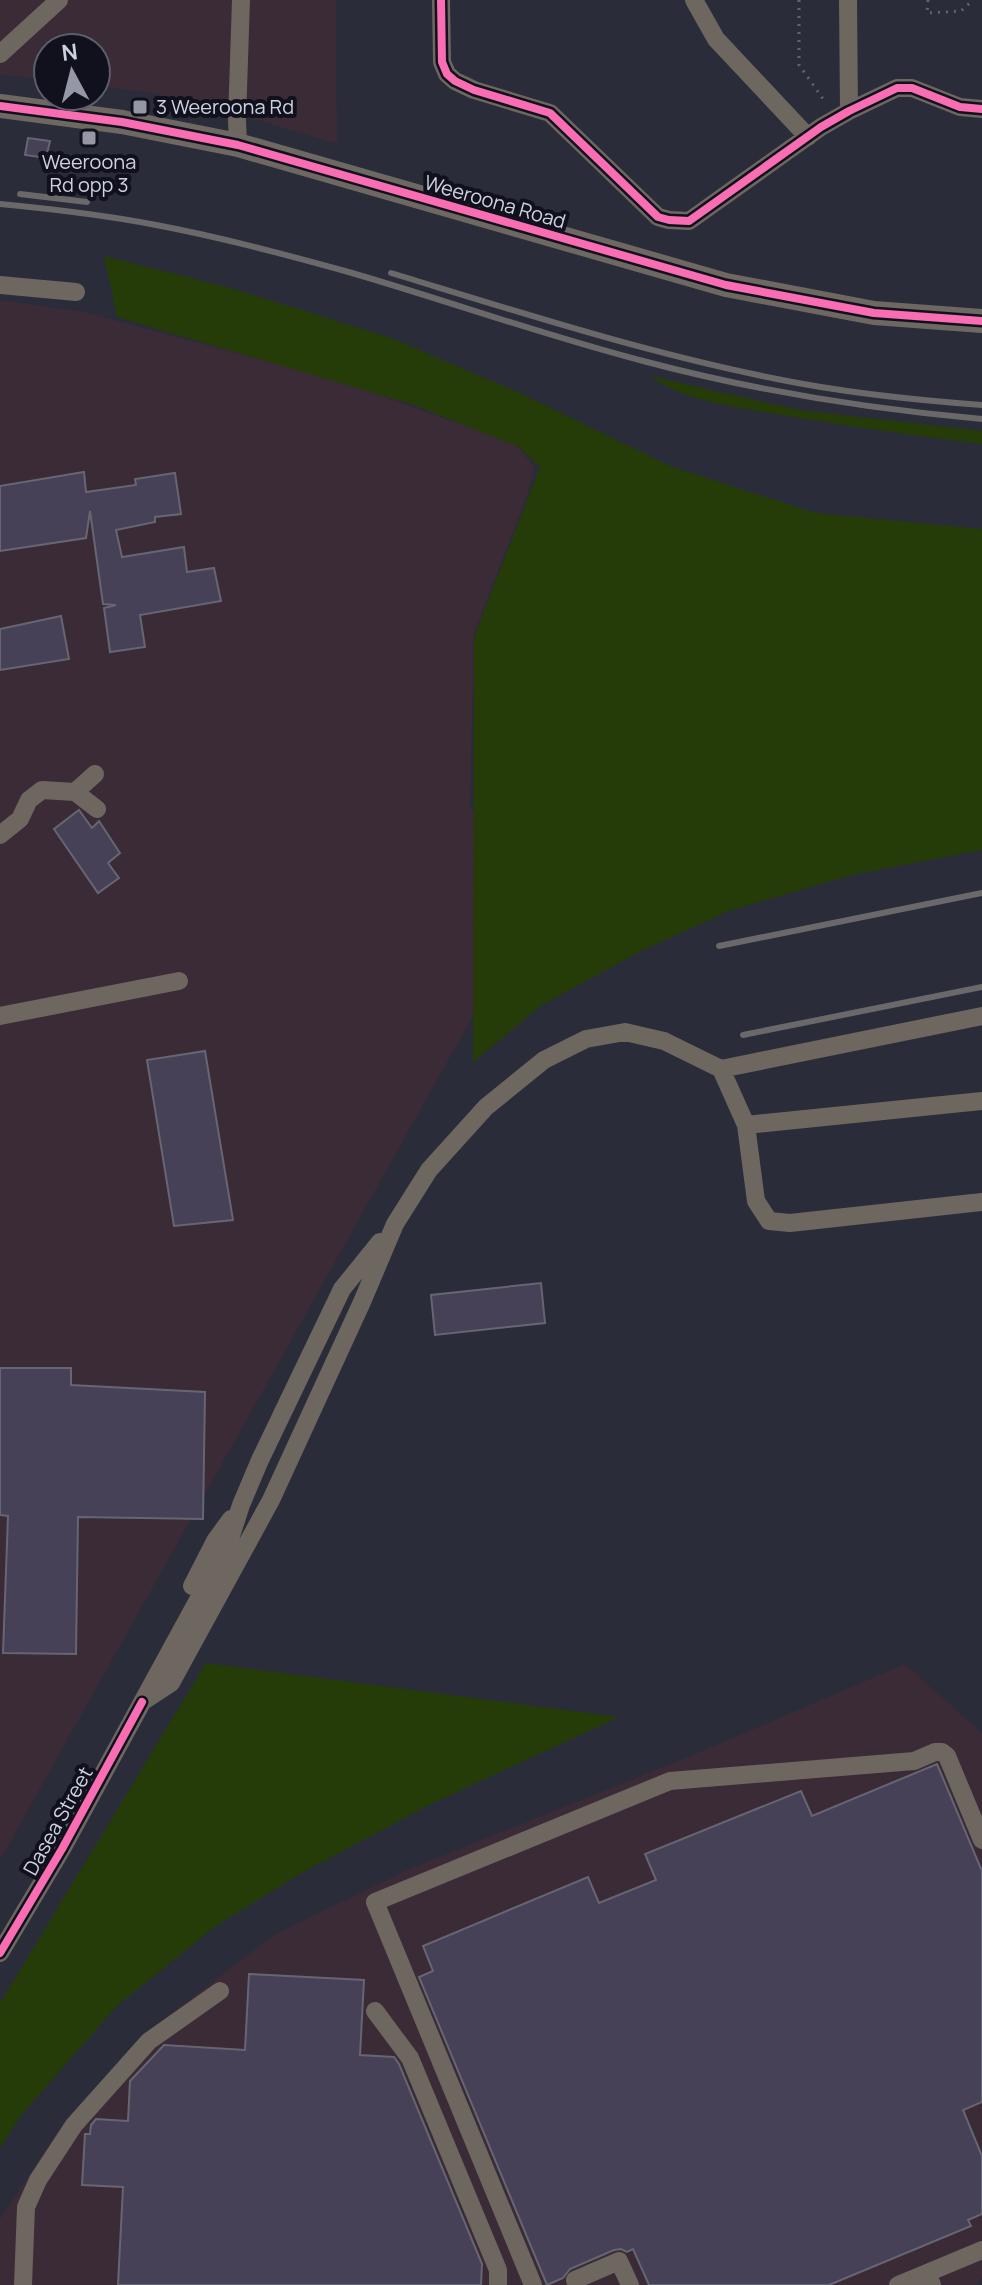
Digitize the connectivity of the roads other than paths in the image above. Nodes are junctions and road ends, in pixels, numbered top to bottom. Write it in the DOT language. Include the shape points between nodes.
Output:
graph roads {
  1 [pos="59,0"];
  2 [pos="241,0"];
  3 [pos="441,0"];
  4 [pos="694,0"];
  5 [pos="848,0"];
  6 [pos="0,54"];
  7 [pos="0,106"];
  8 [pos="982,109"];
  9 [pos="844,113"];
  10 [pos="808,137"];
  11 [pos="238,145"];
  12 [pos="0,285"];
  13 [pos="76,292"];
  14 [pos="982,321"];
  15 [pos="95,774"];
  16 [pos="75,792"];
  17 [pos="97,809"];
  18 [pos="0,835"];
  19 [pos="179,981"];
  20 [pos="0,1016"];
  21 [pos="982,1016"];
  22 [pos="721,1069"];
  23 [pos="982,1101"];
  24 [pos="746,1125"];
  25 [pos="982,1202"];
  26 [pos="395,1224"];
  27 [pos="142,1702"];
  28 [pos="977,1815"];
  29 [pos="982,1840"];
  30 [pos="0,1953"];
  31 [pos="220,1991"];
  32 [pos="375,2011"];
  33 [pos="982,2250"];
  34 [pos="929,2279"];
  35 [pos="23,2285"];
  36 [pos="498,2285"];
  37 [pos="533,2285"];
  38 [pos="577,2285"];
  39 [pos="630,2285"];
  40 [pos="898,2285"];
  1 -- 6 [label="street"];
  2 -- 11 [label="street"];
  3 -- 10 [label="street" via="442,62 447,74 474,90 550,113 658,217 689,221"];
  4 -- 10 [label="street" via="716,39"];
  5 -- 9 [label="street"];
  7 -- 11 [label="main road, Weeroona Road"];
  8 -- 9 [label="street" via="897,88"];
  9 -- 10 [label="street"];
  11 -- 14 [label="main road, Weeroona Road" via="726,285 874,313"];
  12 -- 13 [label="street"];
  15 -- 16 [label="street"];
  16 -- 17 [label="street"];
  16 -- 18 [label="street" via="42,790"];
  19 -- 20 [label="street"];
  21 -- 22 [label="street"];
  22 -- 24 [label="street"];
  22 -- 26 [label="street" via="664,1041 625,1032 586,1039 544,1060 486,1107 429,1170"];
  23 -- 24 [label="street"];
  24 -- 25 [label="street" via="756,1201 769,1221"];
  26 -- 27 [label="street" via="342,1289 241,1505 215,1541 147,1673"];
  26 -- 27 [label="street" via="271,1500 171,1683"];
  27 -- 30 [label="street, Dasea Street"];
  28 -- 29 [label="street"];
  28 -- 37 [label="street" via="942,1752 914,1761 670,1781 375,1902"];
  31 -- 35 [label="street" via="149,2041 74,2125 26,2207"];
  32 -- 36 [label="street" via="410,2058 498,2270"];
  33 -- 34 [label="street"];
  34 -- 40 [label="street"];
  38 -- 39 [label="street" via="575,2280 619,2261"];
}
